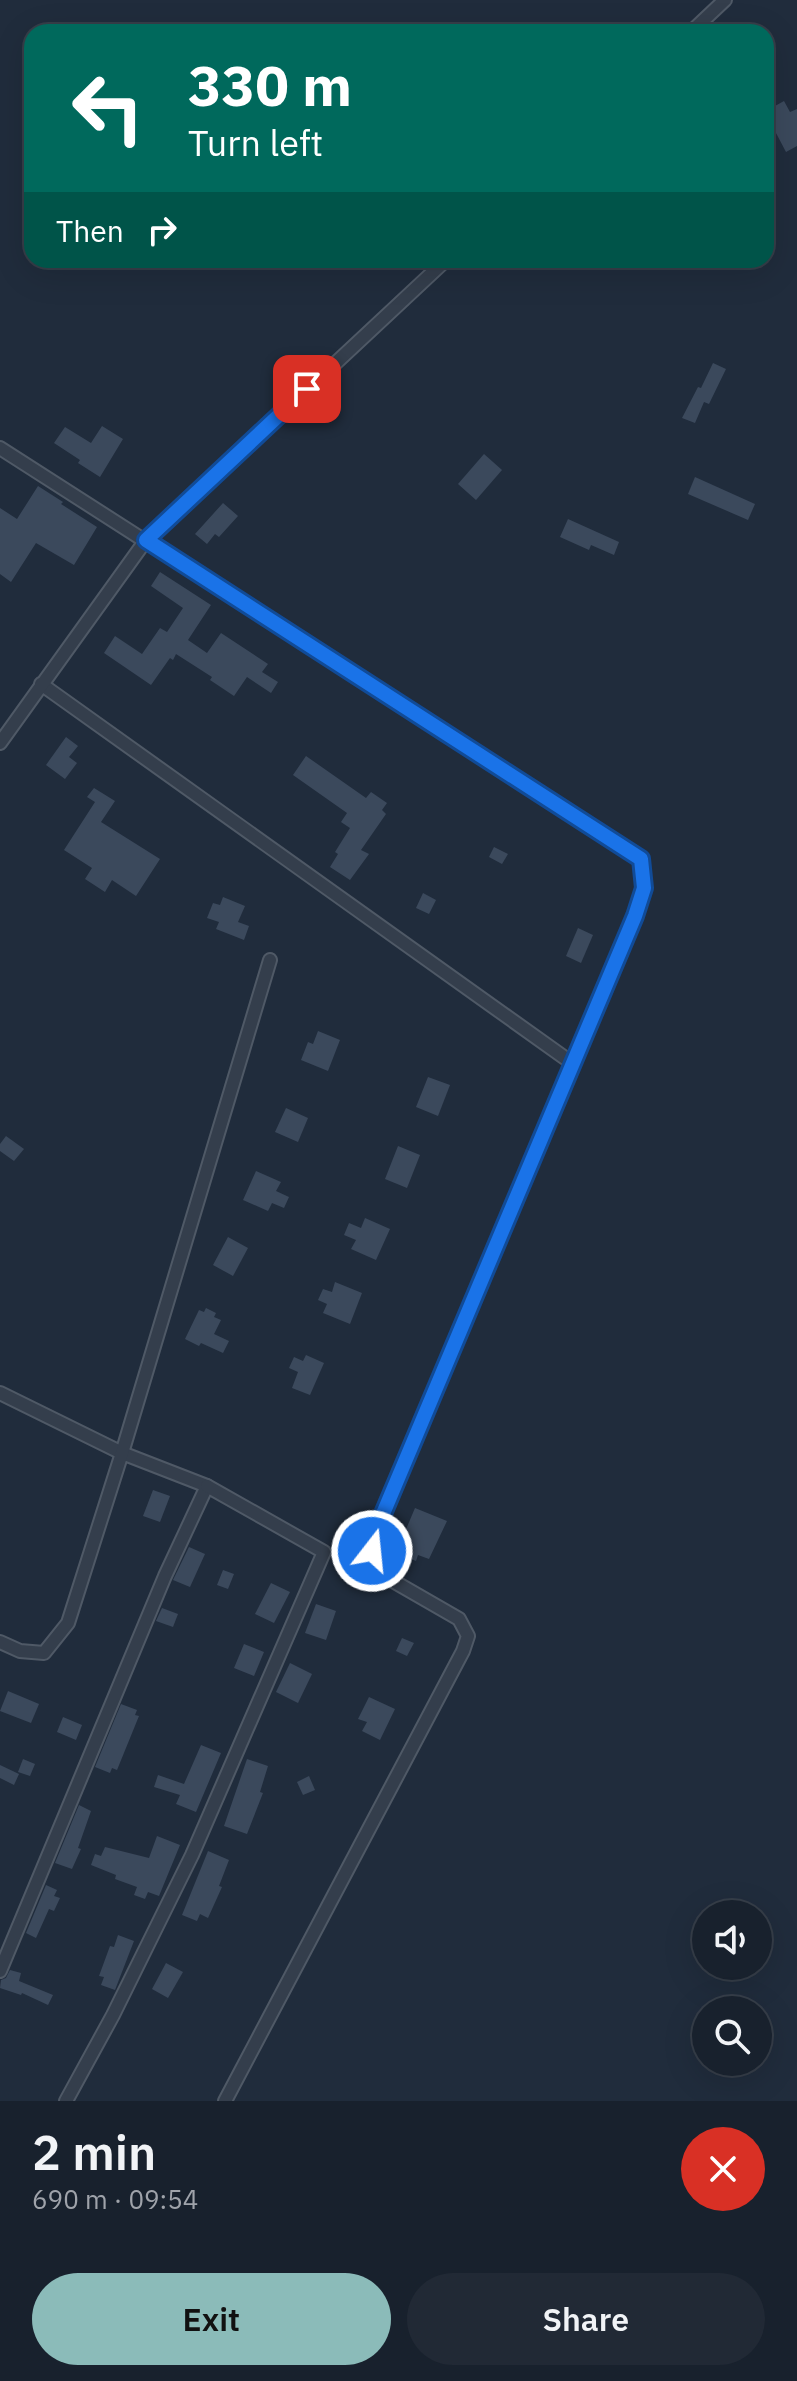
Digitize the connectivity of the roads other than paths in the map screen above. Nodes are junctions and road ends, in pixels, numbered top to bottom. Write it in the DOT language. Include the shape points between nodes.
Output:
graph roads {
  1 [pos="725,0"];
  2 [pos="700,24"];
  3 [pos="437,268"];
  4 [pos="0,448"];
  5 [pos="146,540"];
  6 [pos="41,684"];
  7 [pos="0,743"];
  8 [pos="270,960"];
  9 [pos="572,1063"];
  10 [pos="0,1393"];
  11 [pos="122,1453"];
  12 [pos="207,1486"];
  13 [pos="0,1642"];
  14 [pos="0,1971"];
  15 [pos="66,2101"];
  16 [pos="225,2101"];
  1 -- 2 [label="street"];
  3 -- 5 [label="street"];
  4 -- 5 [label="street"];
  5 -- 6 [label="street"];
  5 -- 9 [label="street" via="641,859 644,888 635,916"];
  6 -- 7 [label="street"];
  6 -- 9 [label="street"];
  8 -- 11 [label="street"];
  9 -- 16 [label="street" via="377,1528 372,1551 386,1577 459,1619 468,1636 466,1644"];
  10 -- 11 [label="street"];
  11 -- 12 [label="street"];
  11 -- 13 [label="street" via="68,1623 44,1653"];
  12 -- 14 [label="street"];
  12 -- 15 [label="street" via="324,1552 192,1855"];
}
